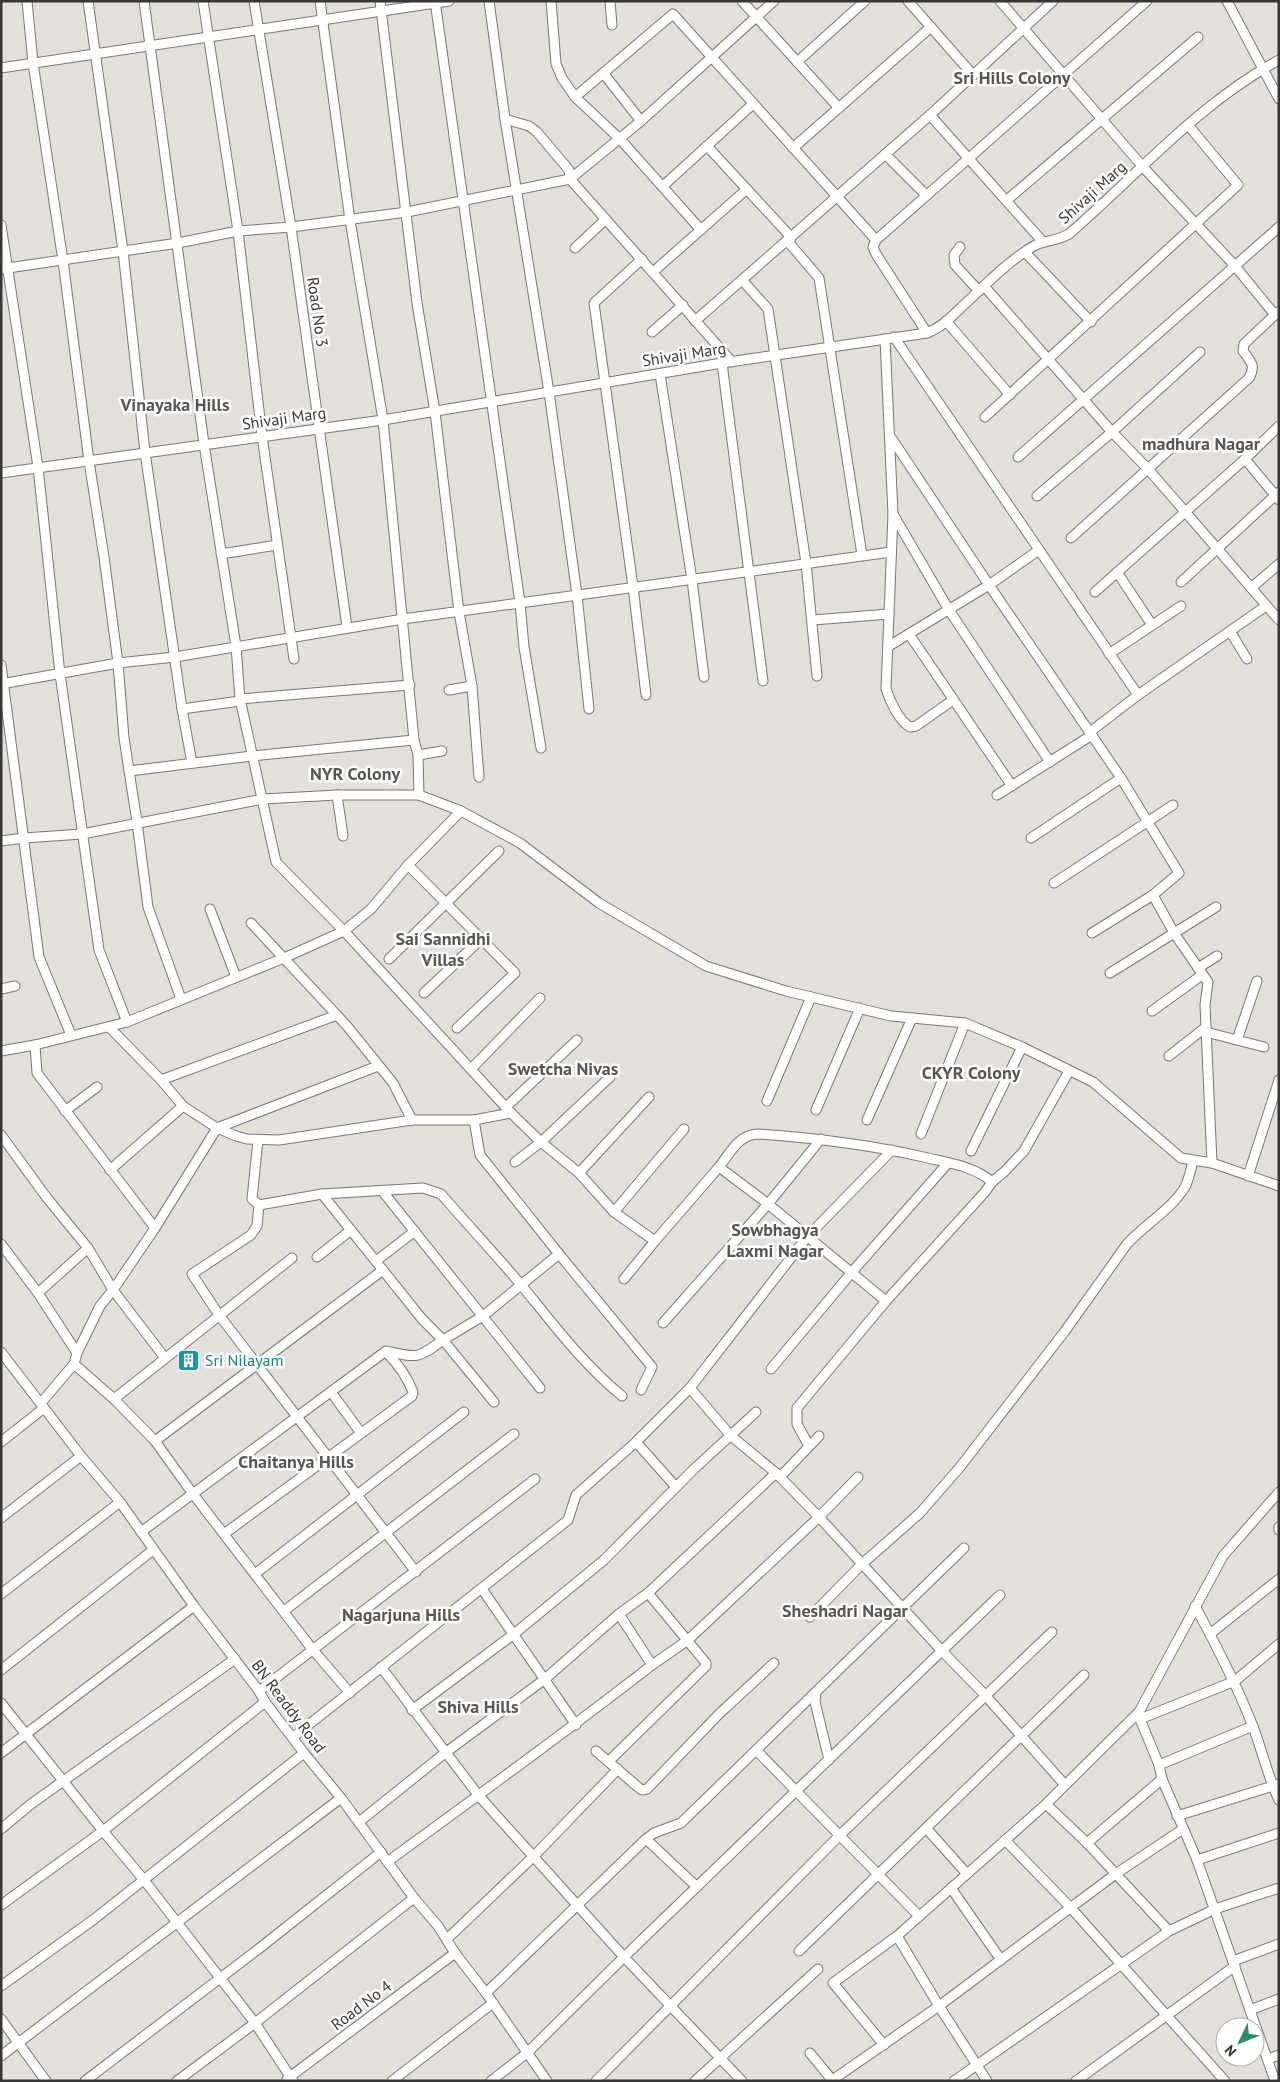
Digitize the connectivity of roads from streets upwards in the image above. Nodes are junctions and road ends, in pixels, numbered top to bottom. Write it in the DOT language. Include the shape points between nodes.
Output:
graph roads {
  1 [pos="27,1"];
  2 [pos="88,1"];
  3 [pos="144,1"];
  4 [pos="203,1"];
  5 [pos="254,1"];
  6 [pos="320,1"];
  7 [pos="380,1"];
  8 [pos="449,1"];
  9 [pos="489,1"];
  10 [pos="551,1"];
  11 [pos="610,1"];
  12 [pos="742,1"];
  13 [pos="774,1"];
  14 [pos="865,1"];
  15 [pos="908,1"];
  16 [pos="1000,1"];
  17 [pos="1054,1"];
  18 [pos="1147,1"];
  19 [pos="1227,1"];
  20 [pos="435,2"];
  21 [pos="381,11"];
  22 [pos="756,18"];
  23 [pos="322,20"];
  24 [pos="612,25"];
  25 [pos="931,27"];
  26 [pos="1024,28"];
  27 [pos="258,30"];
  28 [pos="208,37"];
  29 [pos="1198,37"];
  30 [pos="151,46"];
  31 [pos="96,54"];
  32 [pos="711,57"];
  33 [pos="1279,60"];
  34 [pos="797,62"];
  35 [pos="33,63"];
  36 [pos="1,68"];
  37 [pos="1264,68"];
  38 [pos="603,73"];
  39 [pos="973,75"];
  40 [pos="1064,76"];
  41 [pos="575,97"];
  42 [pos="1279,99"];
  43 [pos="753,104"];
  44 [pos="839,108"];
  45 [pos="930,115"];
  46 [pos="505,119"];
  47 [pos="1102,119"];
  48 [pos="642,121"];
  49 [pos="1188,126"];
  50 [pos="620,139"];
  51 [pos="707,146"];
  52 [pos="793,148"];
  53 [pos="885,154"];
  54 [pos="968,157"];
  55 [pos="1143,167"];
  56 [pos="570,178"];
  57 [pos="663,186"];
  58 [pos="747,189"];
  59 [pos="517,190"];
  60 [pos="926,195"];
  61 [pos="836,197"];
  62 [pos="462,200"];
  63 [pos="1007,200"];
  64 [pos="407,212"];
  65 [pos="606,219"];
  66 [pos="350,220"];
  67 [pos="1196,224"];
  68 [pos="1,225"];
  69 [pos="291,227"];
  70 [pos="1279,227"];
  71 [pos="701,230"];
  72 [pos="238,231"];
  73 [pos="790,236"];
  74 [pos="876,240"];
  75 [pos="1042,242"];
  76 [pos="178,243"];
  77 [pos="960,247"];
  78 [pos="575,248"];
  79 [pos="123,251"];
  80 [pos="1025,252"];
  81 [pos="642,259"];
  82 [pos="63,261"];
  83 [pos="1235,266"];
  84 [pos="4,269"];
  85 [pos="653,272"];
  86 [pos="742,280"];
  87 [pos="982,288"];
  88 [pos="683,305"];
  89 [pos="1277,313"];
  90 [pos="695,321"];
  91 [pos="946,321"];
  92 [pos="1091,322"];
  93 [pos="652,332"];
  94 [pos="927,333"];
  95 [pos="889,338"];
  96 [pos="830,347"];
  97 [pos="1200,352"];
  98 [pos="776,356"];
  99 [pos="1049,359"];
  100 [pos="732,362"];
  101 [pos="722,363"];
  102 [pos="660,374"];
  103 [pos="604,382"];
  104 [pos="549,392"];
  105 [pos="1010,395"];
  106 [pos="1084,399"];
  107 [pos="491,403"];
  108 [pos="435,412"];
  109 [pos="986,417"];
  110 [pos="383,420"];
  111 [pos="1279,426"];
  112 [pos="318,429"];
  113 [pos="1112,432"];
  114 [pos="262,436"];
  115 [pos="890,436"];
  116 [pos="204,444"];
  117 [pos="145,452"];
  118 [pos="1018,457"];
  119 [pos="1245,459"];
  120 [pos="89,461"];
  121 [pos="38,467"];
  122 [pos="1148,469"];
  123 [pos="1,473"];
  124 [pos="1037,496"];
  125 [pos="1277,496"];
  126 [pos="1185,513"];
  127 [pos="892,514"];
  128 [pos="1071,538"];
  129 [pos="277,545"];
  130 [pos="1217,549"];
  131 [pos="1039,550"];
  132 [pos="892,552"];
  133 [pos="221,554"];
  134 [pos="862,555"];
  135 [pos="806,563"];
  136 [pos="1279,564"];
  137 [pos="748,572"];
  138 [pos="1117,572"];
  139 [pos="692,580"];
  140 [pos="1181,582"];
  141 [pos="988,585"];
  142 [pos="633,587"];
  143 [pos="1252,588"];
  144 [pos="1095,592"];
  145 [pos="577,594"];
  146 [pos="520,603"];
  147 [pos="1181,606"];
  148 [pos="1266,606"];
  149 [pos="949,610"];
  150 [pos="459,612"];
  151 [pos="889,614"];
  152 [pos="403,619"];
  153 [pos="813,620"];
  154 [pos="1279,620"];
  155 [pos="1152,625"];
  156 [pos="347,627"];
  157 [pos="1230,631"];
  158 [pos="909,634"];
  159 [pos="291,636"];
  160 [pos="236,646"];
  161 [pos="889,646"];
  162 [pos="1109,654"];
  163 [pos="175,657"];
  164 [pos="294,659"];
  165 [pos="1247,659"];
  166 [pos="118,663"];
  167 [pos="1,665"];
  168 [pos="60,674"];
  169 [pos="817,676"];
  170 [pos="704,677"];
  171 [pos="763,681"];
  172 [pos="2,684"];
  173 [pos="410,685"];
  174 [pos="472,686"];
  175 [pos="449,690"];
  176 [pos="646,695"];
  177 [pos="1138,695"];
  178 [pos="240,700"];
  179 [pos="953,700"];
  180 [pos="182,709"];
  181 [pos="588,709"];
  182 [pos="1091,734"];
  183 [pos="414,740"];
  184 [pos="541,748"];
  185 [pos="442,751"];
  186 [pos="418,755"];
  187 [pos="252,756"];
  188 [pos="1050,762"];
  189 [pos="192,763"];
  190 [pos="129,771"];
  191 [pos="479,777"];
  192 [pos="1121,778"];
  193 [pos="1012,786"];
  194 [pos="337,795"];
  195 [pos="419,795"];
  196 [pos="997,796"];
  197 [pos="264,799"];
  198 [pos="1173,805"];
  199 [pos="461,811"];
  200 [pos="137,822"];
  201 [pos="1148,822"];
  202 [pos="82,834"];
  203 [pos="344,836"];
  204 [pos="24,838"];
  205 [pos="1031,838"];
  206 [pos="1,841"];
  207 [pos="499,851"];
  208 [pos="408,865"];
  209 [pos="1054,883"];
  210 [pos="1153,895"];
  211 [pos="446,903"];
  212 [pos="1216,907"];
  213 [pos="210,909"];
  214 [pos="251,923"];
  215 [pos="344,931"];
  216 [pos="1092,933"];
  217 [pos="1174,933"];
  218 [pos="481,939"];
  219 [pos="1217,956"];
  220 [pos="284,958"];
  221 [pos="389,959"];
  222 [pos="1200,972"];
  223 [pos="1110,973"];
  224 [pos="236,977"];
  225 [pos="1257,981"];
  226 [pos="15,986"];
  227 [pos="1,988"];
  228 [pos="424,992"];
  229 [pos="811,997"];
  230 [pos="540,998"];
  231 [pos="182,999"];
  232 [pos="860,1008"];
  233 [pos="1152,1011"];
  234 [pos="337,1015"];
  235 [pos="912,1018"];
  236 [pos="127,1022"];
  237 [pos="965,1023"];
  238 [pos="109,1027"];
  239 [pos="457,1028"];
  240 [pos="1206,1029"];
  241 [pos="71,1035"];
  242 [pos="577,1040"];
  243 [pos="1237,1040"];
  244 [pos="35,1045"];
  245 [pos="1264,1046"];
  246 [pos="1022,1047"];
  247 [pos="1,1051"];
  248 [pos="1169,1056"];
  249 [pos="378,1066"];
  250 [pos="471,1069"];
  251 [pos="1069,1071"];
  252 [pos="610,1077"];
  253 [pos="162,1080"];
  254 [pos="1279,1080"];
  255 [pos="97,1087"];
  256 [pos="649,1097"];
  257 [pos="767,1101"];
  258 [pos="184,1106"];
  259 [pos="508,1110"];
  260 [pos="816,1110"];
  261 [pos="65,1111"];
  262 [pos="412,1120"];
  263 [pos="474,1120"];
  264 [pos="867,1120"];
  265 [pos="216,1128"];
  266 [pos="684,1129"];
  267 [pos="921,1134"];
  268 [pos="1,1135"];
  269 [pos="821,1139"];
  270 [pos="258,1140"];
  271 [pos="541,1142"];
  272 [pos="892,1150"];
  273 [pos="971,1150"];
  274 [pos="1193,1161"];
  275 [pos="515,1162"];
  276 [pos="948,1163"];
  277 [pos="1212,1163"];
  278 [pos="719,1167"];
  279 [pos="110,1170"];
  280 [pos="580,1173"];
  281 [pos="1248,1176"];
  282 [pos="992,1182"];
  283 [pos="1279,1186"];
  284 [pos="383,1192"];
  285 [pos="322,1194"];
  286 [pos="768,1204"];
  287 [pos="259,1205"];
  288 [pos="614,1212"];
  289 [pos="155,1228"];
  290 [pos="351,1230"];
  291 [pos="415,1231"];
  292 [pos="807,1237"];
  293 [pos="654,1241"];
  294 [pos="1,1244"];
  295 [pos="88,1248"];
  296 [pos="559,1254"];
  297 [pos="317,1257"];
  298 [pos="292,1258"];
  299 [pos="376,1261"];
  300 [pos="383,1270"];
  301 [pos="852,1272"];
  302 [pos="624,1278"];
  303 [pos="521,1285"];
  304 [pos="113,1290"];
  305 [pos="38,1293"];
  306 [pos="886,1301"];
  307 [pos="219,1315"];
  308 [pos="483,1316"];
  309 [pos="663,1324"];
  310 [pos="443,1340"];
  311 [pos="386,1351"];
  312 [pos="77,1353"];
  313 [pos="165,1358"];
  314 [pos="3,1359"];
  315 [pos="74,1364"];
  316 [pos="258,1365"];
  317 [pos="771,1369"];
  318 [pos="540,1388"];
  319 [pos="690,1388"];
  320 [pos="641,1390"];
  321 [pos="331,1392"];
  322 [pos="622,1396"];
  323 [pos="114,1399"];
  324 [pos="494,1402"];
  325 [pos="42,1406"];
  326 [pos="464,1412"];
  327 [pos="756,1412"];
  328 [pos="297,1418"];
  329 [pos="361,1433"];
  330 [pos="514,1434"];
  331 [pos="731,1436"];
  332 [pos="819,1436"];
  333 [pos="155,1441"];
  334 [pos="1,1442"];
  335 [pos="636,1442"];
  336 [pos="809,1446"];
  337 [pos="81,1456"];
  338 [pos="327,1457"];
  339 [pos="778,1475"];
  340 [pos="858,1477"];
  341 [pos="535,1479"];
  342 [pos="676,1487"];
  343 [pos="1279,1492"];
  344 [pos="193,1494"];
  345 [pos="357,1495"];
  346 [pos="120,1502"];
  347 [pos="819,1517"];
  348 [pos="1,1518"];
  349 [pos="141,1532"];
  350 [pos="386,1533"];
  351 [pos="224,1534"];
  352 [pos="964,1548"];
  353 [pos="153,1550"];
  354 [pos="862,1564"];
  355 [pos="416,1572"];
  356 [pos="255,1574"];
  357 [pos="1279,1579"];
  358 [pos="482,1589"];
  359 [pos="648,1592"];
  360 [pos="1,1594"];
  361 [pos="1000,1595"];
  362 [pos="194,1606"];
  363 [pos="1195,1606"];
  364 [pos="902,1608"];
  365 [pos="284,1611"];
  366 [pos="619,1614"];
  367 [pos="810,1617"];
  368 [pos="1052,1632"];
  369 [pos="514,1634"];
  370 [pos="1210,1634"];
  371 [pos="688,1640"];
  372 [pos="1279,1644"];
  373 [pos="313,1650"];
  374 [pos="942,1651"];
  375 [pos="234,1659"];
  376 [pos="774,1663"];
  377 [pos="652,1665"];
  378 [pos="381,1667"];
  379 [pos="1,1670"];
  380 [pos="1084,1675"];
  381 [pos="545,1679"];
  382 [pos="1235,1681"];
  383 [pos="259,1691"];
  384 [pos="816,1692"];
  385 [pos="350,1693"];
  386 [pos="985,1695"];
  387 [pos="265,1702"];
  388 [pos="1,1703"];
  389 [pos="412,1710"];
  390 [pos="1140,1715"];
  391 [pos="576,1725"];
  392 [pos="1253,1726"];
  393 [pos="26,1735"];
  394 [pos="293,1737"];
  395 [pos="1021,1738"];
  396 [pos="756,1750"];
  397 [pos="596,1751"];
  398 [pos="1,1753"];
  399 [pos="304,1753"];
  400 [pos="445,1753"];
  401 [pos="609,1760"];
  402 [pos="829,1760"];
  403 [pos="1159,1765"];
  404 [pos="618,1769"];
  405 [pos="1162,1779"];
  406 [pos="63,1782"];
  407 [pos="1065,1785"];
  408 [pos="1276,1786"];
  409 [pos="796,1791"];
  410 [pos="479,1796"];
  411 [pos="341,1798"];
  412 [pos="1279,1800"];
  413 [pos="1046,1804"];
  414 [pos="1177,1816"];
  415 [pos="359,1822"];
  416 [pos="926,1828"];
  417 [pos="1,1829"];
  418 [pos="1183,1829"];
  419 [pos="102,1831"];
  420 [pos="1279,1833"];
  421 [pos="840,1835"];
  422 [pos="646,1839"];
  423 [pos="1005,1840"];
  424 [pos="1088,1843"];
  425 [pos="381,1852"];
  426 [pos="533,1857"];
  427 [pos="1197,1860"];
  428 [pos="387,1862"];
  429 [pos="1117,1873"];
  430 [pos="879,1874"];
  431 [pos="968,1874"];
  432 [pos="144,1880"];
  433 [pos="697,1887"];
  434 [pos="951,1888"];
  435 [pos="1279,1888"];
  436 [pos="414,1898"];
  437 [pos="1,1905"];
  438 [pos="578,1905"];
  439 [pos="1071,1908"];
  440 [pos="1215,1909"];
  441 [pos="919,1916"];
  442 [pos="176,1923"];
  443 [pos="1169,1931"];
  444 [pos="897,1936"];
  445 [pos="447,1939"];
  446 [pos="1279,1944"];
  447 [pos="799,1951"];
  448 [pos="455,1953"];
  449 [pos="624,1957"];
  450 [pos="1001,1960"];
  451 [pos="1120,1964"];
  452 [pos="1234,1964"];
  453 [pos="818,1969"];
  454 [pos="219,1978"];
  455 [pos="1,1986"];
  456 [pos="486,1993"];
  457 [pos="1279,1999"];
  458 [pos="493,2003"];
  459 [pos="939,2006"];
  460 [pos="671,2007"];
  461 [pos="1250,2010"];
  462 [pos="1168,2015"];
  463 [pos="1,2019"];
  464 [pos="255,2023"];
  465 [pos="18,2043"];
  466 [pos="884,2044"];
  467 [pos="528,2053"];
  468 [pos="810,2053"];
  469 [pos="1279,2055"];
  470 [pos="1,2056"];
  471 [pos="720,2059"];
  472 [pos="1268,2059"];
  473 [pos="976,2066"];
  474 [pos="289,2080"];
  475 [pos="832,2080"];
  476 [pos="46,2081"];
  477 [pos="85,2081"];
  478 [pos="177,2081"];
  479 [pos="392,2081"];
  480 [pos="491,2081"];
  481 [pos="547,2081"];
  482 [pos="596,2081"];
  483 [pos="695,2081"];
  484 [pos="742,2081"];
  485 [pos="954,2081"];
  486 [pos="988,2081"];
  487 [pos="1076,2081"];
  488 [pos="1225,2081"];
  489 [pos="1275,2081"];
  1 -- 35 [label="street"];
  2 -- 31 [label="street"];
  3 -- 30 [label="street"];
  4 -- 28 [label="street"];
  5 -- 27 [label="street, Road No 3"];
  6 -- 23 [label="street"];
  7 -- 21 [label="street"];
  8 -- 20 [label="street"];
  9 -- 46 [label="street"];
  10 -- 41 [label="street" via="556,64"];
  11 -- 24 [label="street"];
  12 -- 22 [label="street"];
  13 -- 22 [label="street"];
  14 -- 34 [label="street"];
  15 -- 25 [label="street"];
  16 -- 26 [label="street"];
  17 -- 26 [label="street"];
  18 -- 40 [label="street"];
  19 -- 37 [label="street"];
  20 -- 21 [label="street"];
  20 -- 62 [label="street"];
  21 -- 23 [label="street"];
  21 -- 64 [label="street"];
  22 -- 32 [label="street"];
  22 -- 34 [label="street"];
  23 -- 27 [label="street"];
  23 -- 66 [label="street"];
  25 -- 39 [label="street"];
  25 -- 44 [label="street"];
  26 -- 39 [label="street"];
  26 -- 40 [label="street"];
  27 -- 28 [label="street"];
  27 -- 69 [label="street, Road No 3"];
  28 -- 30 [label="street"];
  28 -- 72 [label="street"];
  29 -- 47 [label="street"];
  30 -- 31 [label="street"];
  30 -- 76 [label="street"];
  31 -- 35 [label="street"];
  31 -- 79 [label="street"];
  32 -- 38 [label="street" via="673,14"];
  32 -- 43 [label="street"];
  32 -- 48 [label="street"];
  33 -- 37 [label="street, Shivaji Marg"];
  34 -- 44 [label="street"];
  35 -- 36 [label="street"];
  35 -- 82 [label="street"];
  37 -- 42 [label="street"];
  37 -- 49 [label="street, Shivaji Marg" via="1210,106"];
  38 -- 41 [label="street"];
  38 -- 48 [label="street"];
  39 -- 45 [label="street"];
  40 -- 47 [label="street"];
  40 -- 54 [label="street"];
  41 -- 50 [label="street"];
  43 -- 51 [label="street"];
  43 -- 52 [label="street"];
  44 -- 52 [label="street"];
  45 -- 53 [label="street"];
  45 -- 54 [label="street"];
  46 -- 56 [label="street" via="529,126 537,132 569,170"];
  46 -- 59 [label="street"];
  47 -- 55 [label="street"];
  47 -- 63 [label="street"];
  48 -- 50 [label="street"];
  49 -- 55 [label="street, Shivaji Marg"];
  49 -- 67 [label="street" via="1238,185"];
  50 -- 56 [label="street"];
  50 -- 57 [label="street"];
  51 -- 57 [label="street"];
  51 -- 58 [label="street"];
  52 -- 61 [label="street"];
  53 -- 60 [label="street"];
  53 -- 61 [label="street"];
  54 -- 60 [label="street"];
  54 -- 63 [label="street"];
  55 -- 67 [label="street"];
  55 -- 75 [label="street, Shivaji Marg" via="1069,234 1059,240"];
  56 -- 59 [label="street"];
  56 -- 65 [label="street"];
  57 -- 71 [label="street"];
  58 -- 71 [label="street"];
  58 -- 73 [label="street"];
  59 -- 62 [label="street"];
  59 -- 104 [label="street"];
  60 -- 74 [label="street"];
  61 -- 73 [label="street"];
  61 -- 74 [label="street"];
  62 -- 64 [label="street"];
  62 -- 107 [label="street"];
  63 -- 75 [label="street"];
  64 -- 66 [label="street"];
  64 -- 108 [label="street" via="417,304"];
  65 -- 78 [label="street"];
  65 -- 81 [label="street"];
  66 -- 69 [label="street"];
  66 -- 110 [label="street"];
  67 -- 83 [label="street"];
  67 -- 92 [label="street"];
  68 -- 84 [label="street"];
  69 -- 72 [label="street"];
  69 -- 112 [label="street, Road No 3"];
  70 -- 83 [label="street"];
  71 -- 85 [label="street"];
  72 -- 76 [label="street"];
  72 -- 114 [label="street"];
  73 -- 86 [label="street"];
  73 -- 96 [label="street" via="790,244 819,278"];
  74 -- 94 [label="street" via="873,247 876,254"];
  75 -- 80 [label="street, Shivaji Marg"];
  76 -- 79 [label="street"];
  76 -- 116 [label="street"];
  77 -- 87 [label="street" via="954,255 955,265"];
  79 -- 82 [label="street"];
  79 -- 117 [label="street"];
  80 -- 87 [label="street, Shivaji Marg"];
  80 -- 92 [label="street"];
  81 -- 85 [label="street"];
  81 -- 103 [label="street" via="594,303"];
  82 -- 84 [label="street"];
  82 -- 120 [label="street"];
  83 -- 89 [label="street"];
  83 -- 106 [label="street"];
  84 -- 121 [label="street"];
  85 -- 88 [label="street"];
  86 -- 90 [label="street"];
  86 -- 98 [label="street" via="768,309"];
  87 -- 91 [label="street, Shivaji Marg"];
  87 -- 99 [label="street"];
  88 -- 90 [label="street"];
  88 -- 93 [label="street"];
  89 -- 122 [label="street" via="1244,344 1243,351 1252,363 1249,378"];
  90 -- 100 [label="street"];
  91 -- 94 [label="street, Shivaji Marg"];
  91 -- 105 [label="street"];
  92 -- 99 [label="street"];
  94 -- 95 [label="street, Shivaji Marg"];
  95 -- 96 [label="street, Shivaji Marg"];
  95 -- 115 [label="street"];
  95 -- 131 [label="street"];
  96 -- 98 [label="street, Shivaji Marg"];
  96 -- 134 [label="street"];
  97 -- 113 [label="street"];
  98 -- 100 [label="street, Shivaji Marg"];
  98 -- 135 [label="street"];
  99 -- 105 [label="street"];
  99 -- 106 [label="street"];
  100 -- 101 [label="street, Shivaji Marg"];
  101 -- 102 [label="street, Shivaji Marg"];
  101 -- 137 [label="street"];
  102 -- 103 [label="street, Shivaji Marg"];
  102 -- 139 [label="street"];
  103 -- 104 [label="street, Shivaji Marg"];
  103 -- 142 [label="street"];
  104 -- 107 [label="street, Shivaji Marg"];
  104 -- 145 [label="street"];
  105 -- 109 [label="street"];
  106 -- 113 [label="street"];
  106 -- 118 [label="street"];
  107 -- 108 [label="street, Shivaji Marg"];
  107 -- 146 [label="street"];
  108 -- 110 [label="street, Shivaji Marg"];
  108 -- 150 [label="street"];
  110 -- 112 [label="street, Shivaji Marg"];
  110 -- 152 [label="street"];
  111 -- 119 [label="street"];
  112 -- 114 [label="street, Shivaji Marg"];
  112 -- 156 [label="street, Road No 3"];
  113 -- 122 [label="street"];
  113 -- 124 [label="street"];
  114 -- 116 [label="street, Shivaji Marg"];
  114 -- 129 [label="street"];
  115 -- 127 [label="street"];
  115 -- 141 [label="street"];
  116 -- 117 [label="street, Shivaji Marg"];
  116 -- 133 [label="street"];
  117 -- 120 [label="street, Shivaji Marg"];
  117 -- 163 [label="street"];
  119 -- 125 [label="street"];
  119 -- 126 [label="street"];
  120 -- 121 [label="street, Shivaji Marg"];
  120 -- 166 [label="street"];
  121 -- 123 [label="street, Shivaji Marg"];
  121 -- 168 [label="street"];
  122 -- 126 [label="street"];
  122 -- 128 [label="street"];
  125 -- 130 [label="street"];
  126 -- 130 [label="street"];
  126 -- 138 [label="street"];
  127 -- 132 [label="street"];
  127 -- 149 [label="street"];
  129 -- 133 [label="street"];
  129 -- 159 [label="street"];
  130 -- 140 [label="street"];
  130 -- 143 [label="street"];
  131 -- 141 [label="street"];
  131 -- 162 [label="street"];
  132 -- 134 [label="street"];
  132 -- 151 [label="street"];
  133 -- 160 [label="street"];
  134 -- 135 [label="street"];
  135 -- 137 [label="street"];
  135 -- 153 [label="street"];
  136 -- 143 [label="street"];
  137 -- 139 [label="street"];
  137 -- 171 [label="street"];
  138 -- 144 [label="street"];
  138 -- 155 [label="street"];
  139 -- 142 [label="street"];
  139 -- 170 [label="street"];
  141 -- 149 [label="street"];
  141 -- 182 [label="street"];
  142 -- 145 [label="street"];
  142 -- 176 [label="street"];
  143 -- 148 [label="street"];
  145 -- 146 [label="street"];
  145 -- 181 [label="street"];
  146 -- 150 [label="street"];
  146 -- 184 [label="street"];
  147 -- 155 [label="street"];
  148 -- 154 [label="street"];
  148 -- 157 [label="street"];
  149 -- 158 [label="street"];
  149 -- 188 [label="street"];
  150 -- 152 [label="street"];
  150 -- 174 [label="street"];
  151 -- 153 [label="street"];
  151 -- 161 [label="street"];
  152 -- 156 [label="street"];
  152 -- 173 [label="street"];
  153 -- 169 [label="street"];
  155 -- 162 [label="street"];
  156 -- 159 [label="street"];
  157 -- 165 [label="street"];
  157 -- 177 [label="street"];
  158 -- 161 [label="street"];
  158 -- 179 [label="street"];
  159 -- 160 [label="street"];
  159 -- 164 [label="street"];
  160 -- 163 [label="street"];
  160 -- 178 [label="street"];
  161 -- 179 [label="street" via="886,689 905,724 916,726"];
  162 -- 177 [label="street"];
  163 -- 166 [label="street"];
  163 -- 180 [label="street"];
  166 -- 168 [label="street"];
  166 -- 190 [label="street"];
  167 -- 172 [label="street"];
  168 -- 172 [label="street"];
  168 -- 202 [label="street"];
  172 -- 204 [label="street"];
  173 -- 178 [label="street"];
  173 -- 183 [label="street"];
  174 -- 175 [label="street"];
  174 -- 191 [label="street"];
  177 -- 182 [label="street"];
  178 -- 180 [label="street"];
  178 -- 187 [label="street"];
  179 -- 193 [label="street"];
  180 -- 189 [label="street"];
  182 -- 188 [label="street"];
  182 -- 192 [label="street"];
  183 -- 186 [label="street"];
  183 -- 187 [label="street"];
  185 -- 186 [label="street"];
  186 -- 195 [label="street"];
  187 -- 189 [label="street"];
  187 -- 197 [label="street"];
  188 -- 193 [label="street"];
  189 -- 190 [label="street"];
  190 -- 200 [label="street"];
  192 -- 201 [label="street"];
  192 -- 205 [label="street"];
  193 -- 196 [label="street"];
  194 -- 195 [label="street"];
  194 -- 197 [label="street"];
  194 -- 203 [label="street"];
  195 -- 199 [label="street"];
  197 -- 200 [label="street"];
  197 -- 215 [label="street" via="276,862"];
  198 -- 201 [label="street"];
  199 -- 208 [label="street"];
  199 -- 229 [label="street" via="520,843 599,903 706,966"];
  200 -- 202 [label="street"];
  200 -- 231 [label="street" via="148,907"];
  201 -- 209 [label="street"];
  201 -- 210 [label="street" via="1178,873"];
  202 -- 204 [label="street"];
  202 -- 236 [label="street" via="99,950"];
  204 -- 206 [label="street"];
  204 -- 241 [label="street" via="39,957"];
  207 -- 211 [label="street"];
  208 -- 211 [label="street"];
  208 -- 215 [label="street" via="370,909"];
  210 -- 216 [label="street"];
  210 -- 217 [label="street"];
  211 -- 218 [label="street"];
  211 -- 221 [label="street"];
  212 -- 217 [label="street"];
  213 -- 224 [label="street"];
  214 -- 220 [label="street"];
  215 -- 220 [label="street"];
  215 -- 250 [label="street"];
  217 -- 222 [label="street"];
  217 -- 223 [label="street"];
  218 -- 228 [label="street"];
  218 -- 239 [label="street" via="515,973"];
  219 -- 222 [label="street"];
  220 -- 224 [label="street"];
  220 -- 234 [label="street"];
  222 -- 233 [label="street"];
  222 -- 240 [label="street" via="1208,982"];
  224 -- 231 [label="street"];
  225 -- 243 [label="street"];
  226 -- 227 [label="street"];
  229 -- 232 [label="street"];
  229 -- 257 [label="street"];
  230 -- 250 [label="street"];
  231 -- 236 [label="street"];
  232 -- 235 [label="street"];
  232 -- 260 [label="street"];
  234 -- 249 [label="street"];
  234 -- 253 [label="street"];
  235 -- 237 [label="street"];
  235 -- 264 [label="street"];
  236 -- 238 [label="street"];
  237 -- 246 [label="street"];
  237 -- 267 [label="street"];
  238 -- 241 [label="street"];
  238 -- 253 [label="street"];
  240 -- 243 [label="street"];
  240 -- 248 [label="street"];
  240 -- 277 [label="street"];
  241 -- 244 [label="street"];
  242 -- 259 [label="street"];
  243 -- 245 [label="street"];
  244 -- 247 [label="street"];
  244 -- 261 [label="street" via="37,1073"];
  246 -- 251 [label="street"];
  246 -- 273 [label="street"];
  249 -- 262 [label="street" via="392,1083"];
  249 -- 265 [label="street"];
  250 -- 259 [label="street"];
  251 -- 274 [label="street" via="1093,1082 1180,1158"];
  251 -- 282 [label="street" via="1024,1151"];
  252 -- 271 [label="street"];
  253 -- 258 [label="street"];
  254 -- 281 [label="street"];
  255 -- 261 [label="street"];
  256 -- 280 [label="street"];
  258 -- 265 [label="street"];
  258 -- 279 [label="street"];
  259 -- 263 [label="street"];
  259 -- 271 [label="street"];
  261 -- 279 [label="street"];
  262 -- 263 [label="street"];
  262 -- 270 [label="street" via="279,1140"];
  263 -- 296 [label="street" via="480,1155"];
  265 -- 270 [label="street"];
  265 -- 289 [label="street"];
  266 -- 288 [label="street"];
  268 -- 295 [label="street"];
  269 -- 272 [label="street"];
  269 -- 278 [label="street" via="748,1134"];
  269 -- 286 [label="street"];
  270 -- 287 [label="street" via="252,1199"];
  271 -- 275 [label="street"];
  271 -- 280 [label="street"];
  272 -- 276 [label="street"];
  272 -- 292 [label="street"];
  274 -- 277 [label="street"];
  274 -- 354 [label="street" via="1184,1188 1127,1244 1065,1331 960,1467 920,1513"];
  276 -- 282 [label="street" via="984,1174"];
  276 -- 301 [label="street"];
  277 -- 281 [label="street"];
  278 -- 286 [label="street"];
  278 -- 293 [label="street"];
  279 -- 289 [label="street"];
  280 -- 288 [label="street"];
  281 -- 283 [label="street"];
  282 -- 306 [label="street"];
  284 -- 285 [label="street"];
  284 -- 291 [label="street"];
  284 -- 303 [label="street" via="423,1188 441,1194"];
  285 -- 287 [label="street"];
  285 -- 290 [label="street"];
  286 -- 292 [label="street"];
  286 -- 309 [label="street"];
  287 -- 307 [label="street" via="257,1226 251,1235 192,1274"];
  288 -- 293 [label="street"];
  289 -- 304 [label="street"];
  290 -- 297 [label="street"];
  290 -- 299 [label="street"];
  291 -- 299 [label="street"];
  291 -- 308 [label="street"];
  292 -- 301 [label="street"];
  292 -- 319 [label="street"];
  293 -- 302 [label="street"];
  294 -- 305 [label="street"];
  295 -- 304 [label="street"];
  295 -- 305 [label="street"];
  296 -- 303 [label="street"];
  296 -- 320 [label="street" via="652,1367"];
  298 -- 307 [label="street"];
  299 -- 300 [label="street"];
  300 -- 310 [label="street"];
  300 -- 316 [label="street"];
  301 -- 306 [label="street"];
  301 -- 317 [label="street"];
  303 -- 308 [label="street"];
  303 -- 322 [label="street" via="581,1359"];
  304 -- 312 [label="street" via="100,1306"];
  304 -- 313 [label="street"];
  305 -- 312 [label="street"];
  306 -- 336 [label="street" via="797,1408 797,1424"];
  307 -- 313 [label="street"];
  307 -- 316 [label="street"];
  308 -- 310 [label="street"];
  308 -- 318 [label="street"];
  310 -- 311 [label="street" via="416,1357"];
  310 -- 324 [label="street"];
  311 -- 321 [label="street"];
  311 -- 329 [label="street" via="400,1366 413,1392 406,1402"];
  312 -- 315 [label="street"];
  313 -- 323 [label="street"];
  314 -- 325 [label="street, BN Readdy Road"];
  315 -- 323 [label="street"];
  315 -- 325 [label="street"];
  316 -- 328 [label="street"];
  316 -- 333 [label="street"];
  319 -- 331 [label="street"];
  319 -- 335 [label="street"];
  321 -- 328 [label="street"];
  321 -- 329 [label="street"];
  323 -- 333 [label="street"];
  325 -- 334 [label="street"];
  325 -- 337 [label="street, BN Readdy Road"];
  326 -- 345 [label="street"];
  327 -- 331 [label="street"];
  328 -- 338 [label="street"];
  328 -- 344 [label="street"];
  329 -- 338 [label="street"];
  330 -- 350 [label="street"];
  331 -- 339 [label="street"];
  331 -- 342 [label="street"];
  332 -- 336 [label="street"];
  333 -- 344 [label="street"];
  335 -- 342 [label="street"];
  335 -- 358 [label="street" via="576,1495 568,1520"];
  336 -- 339 [label="street"];
  337 -- 346 [label="street, BN Readdy Road"];
  337 -- 348 [label="street"];
  338 -- 345 [label="street"];
  338 -- 351 [label="street"];
  339 -- 347 [label="street"];
  339 -- 359 [label="street"];
  340 -- 347 [label="street"];
  341 -- 355 [label="street"];
  342 -- 369 [label="street" via="604,1560"];
  343 -- 363 [label="street" via="1223,1556"];
  344 -- 349 [label="street"];
  344 -- 351 [label="street"];
  345 -- 350 [label="street"];
  345 -- 356 [label="street"];
  346 -- 349 [label="street, BN Readdy Road"];
  346 -- 360 [label="street"];
  347 -- 354 [label="street"];
  347 -- 371 [label="street"];
  349 -- 353 [label="street, BN Readdy Road"];
  350 -- 355 [label="street"];
  350 -- 365 [label="street"];
  351 -- 356 [label="street"];
  352 -- 364 [label="street"];
  353 -- 362 [label="street, BN Readdy Road"];
  353 -- 379 [label="street"];
  354 -- 364 [label="street"];
  354 -- 367 [label="street"];
  355 -- 373 [label="street"];
  356 -- 365 [label="street"];
  357 -- 370 [label="street"];
  358 -- 369 [label="street"];
  358 -- 378 [label="street"];
  359 -- 366 [label="street"];
  359 -- 371 [label="street"];
  361 -- 374 [label="street"];
  362 -- 375 [label="street, BN Readdy Road"];
  362 -- 393 [label="street"];
  363 -- 370 [label="street"];
  363 -- 390 [label="street"];
  364 -- 374 [label="street"];
  364 -- 384 [label="street"];
  365 -- 373 [label="street"];
  366 -- 377 [label="street"];
  366 -- 381 [label="street"];
  368 -- 386 [label="street"];
  369 -- 381 [label="street"];
  369 -- 389 [label="street"];
  370 -- 382 [label="street"];
  371 -- 377 [label="street"];
  371 -- 401 [label="street" via="706,1666"];
  372 -- 382 [label="street"];
  373 -- 383 [label="street"];
  373 -- 385 [label="street"];
  374 -- 386 [label="street"];
  374 -- 402 [label="street"];
  375 -- 383 [label="street, BN Readdy Road"];
  375 -- 406 [label="street"];
  376 -- 404 [label="street" via="719,1714 647,1789 642,1790"];
  377 -- 391 [label="street"];
  378 -- 385 [label="street"];
  378 -- 389 [label="street"];
  380 -- 395 [label="street"];
  381 -- 391 [label="street"];
  381 -- 400 [label="street"];
  382 -- 390 [label="street"];
  382 -- 392 [label="street"];
  383 -- 387 [label="street, BN Readdy Road"];
  384 -- 396 [label="street"];
  384 -- 402 [label="street" via="815,1702"];
  385 -- 394 [label="street"];
  386 -- 395 [label="street"];
  386 -- 421 [label="street"];
  387 -- 394 [label="street, BN Readdy Road"];
  387 -- 419 [label="street"];
  388 -- 393 [label="street"];
  389 -- 400 [label="street"];
  390 -- 403 [label="street"];
  390 -- 407 [label="street"];
  391 -- 410 [label="street"];
  392 -- 403 [label="street"];
  392 -- 408 [label="street"];
  393 -- 398 [label="street"];
  393 -- 406 [label="street"];
  394 -- 399 [label="street, BN Readdy Road"];
  395 -- 407 [label="street"];
  395 -- 416 [label="street"];
  396 -- 409 [label="street"];
  396 -- 422 [label="street" via="681,1823 654,1832"];
  397 -- 401 [label="street"];
  399 -- 411 [label="street, BN Readdy Road"];
  399 -- 432 [label="street"];
  400 -- 410 [label="street"];
  400 -- 415 [label="street"];
  401 -- 404 [label="street"];
  402 -- 409 [label="street"];
  403 -- 405 [label="street"];
  404 -- 426 [label="street"];
  405 -- 414 [label="street"];
  405 -- 424 [label="street"];
  406 -- 417 [label="street"];
  406 -- 419 [label="street"];
  407 -- 413 [label="street"];
  408 -- 412 [label="street"];
  408 -- 414 [label="street"];
  409 -- 421 [label="street"];
  409 -- 433 [label="street"];
  410 -- 426 [label="street"];
  410 -- 428 [label="street"];
  411 -- 415 [label="street, BN Readdy Road"];
  411 -- 442 [label="street"];
  413 -- 423 [label="street"];
  413 -- 424 [label="street"];
  414 -- 418 [label="street"];
  415 -- 425 [label="street, BN Readdy Road"];
  416 -- 430 [label="street"];
  416 -- 431 [label="street"];
  418 -- 427 [label="street"];
  418 -- 429 [label="street"];
  419 -- 432 [label="street"];
  419 -- 437 [label="street"];
  420 -- 427 [label="street"];
  421 -- 430 [label="street"];
  421 -- 460 [label="street"];
  422 -- 433 [label="street"];
  422 -- 438 [label="street"];
  423 -- 431 [label="street"];
  423 -- 439 [label="street"];
  424 -- 429 [label="street"];
  425 -- 428 [label="street, BN Readdy Road"];
  425 -- 454 [label="street"];
  426 -- 438 [label="street"];
  426 -- 445 [label="street"];
  427 -- 440 [label="street"];
  428 -- 436 [label="street, BN Readdy Road"];
  429 -- 439 [label="street"];
  429 -- 443 [label="street"];
  430 -- 441 [label="street"];
  430 -- 447 [label="street"];
  431 -- 434 [label="street"];
  432 -- 442 [label="street"];
  432 -- 455 [label="street"];
  433 -- 449 [label="street"];
  434 -- 441 [label="street"];
  434 -- 450 [label="street"];
  435 -- 440 [label="street"];
  436 -- 445 [label="street, BN Readdy Road"];
  436 -- 464 [label="street"];
  438 -- 449 [label="street"];
  438 -- 456 [label="street"];
  439 -- 450 [label="street"];
  439 -- 451 [label="street"];
  440 -- 443 [label="street"];
  440 -- 452 [label="street"];
  441 -- 444 [label="street"];
  442 -- 454 [label="street"];
  442 -- 465 [label="street"];
  443 -- 451 [label="street"];
  444 -- 459 [label="street"];
  444 -- 466 [label="street" via="833,1983"];
  445 -- 448 [label="street, BN Readdy Road"];
  446 -- 452 [label="street"];
  448 -- 456 [label="street, BN Readdy Road"];
  448 -- 474 [label="street, Road No 4"];
  449 -- 460 [label="street"];
  449 -- 467 [label="street"];
  450 -- 459 [label="street"];
  451 -- 462 [label="street"];
  451 -- 473 [label="street"];
  452 -- 461 [label="street"];
  452 -- 462 [label="street"];
  453 -- 471 [label="street"];
  454 -- 464 [label="street"];
  454 -- 477 [label="street"];
  456 -- 458 [label="street, BN Readdy Road"];
  457 -- 461 [label="street"];
  458 -- 467 [label="street, BN Readdy Road"];
  458 -- 479 [label="street"];
  459 -- 466 [label="street"];
  459 -- 473 [label="street"];
  460 -- 471 [label="street"];
  460 -- 482 [label="street"];
  461 -- 472 [label="street"];
  462 -- 487 [label="street"];
  462 -- 488 [label="street"];
  463 -- 465 [label="street"];
  464 -- 474 [label="street"];
  464 -- 478 [label="street"];
  465 -- 470 [label="street"];
  465 -- 476 [label="street"];
  466 -- 475 [label="street"];
  467 -- 480 [label="street"];
  467 -- 481 [label="street, BN Readdy Road"];
  468 -- 475 [label="street"];
  469 -- 472 [label="street"];
  471 -- 483 [label="street"];
  471 -- 484 [label="street"];
  472 -- 489 [label="street"];
  473 -- 485 [label="street"];
  473 -- 486 [label="street"];
}
